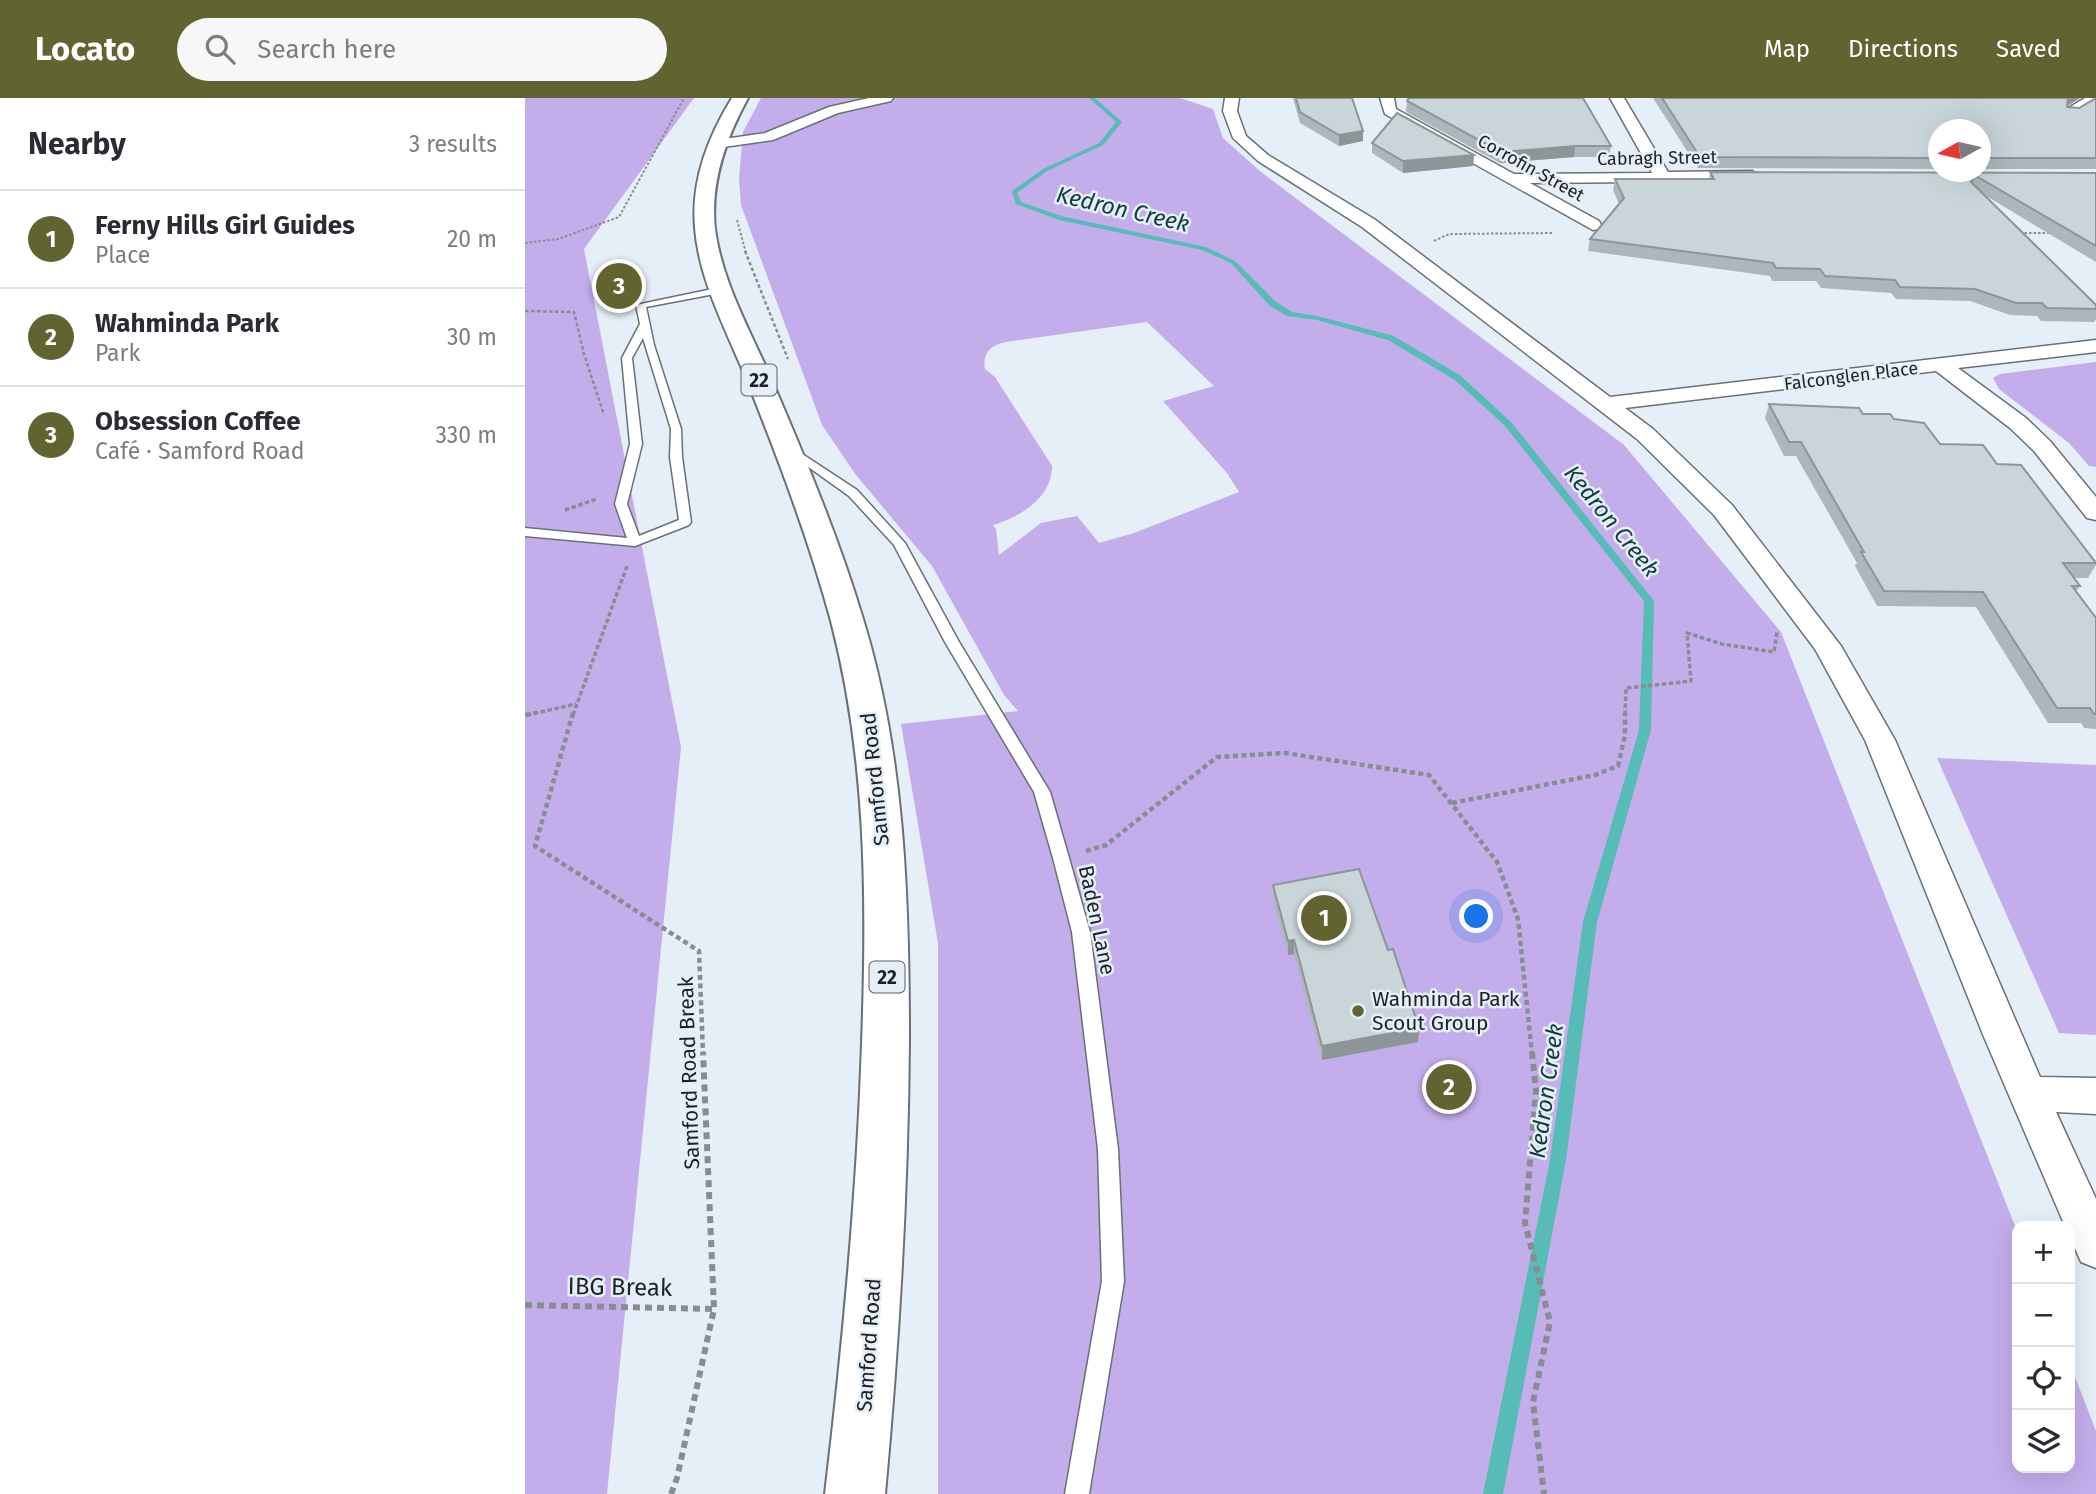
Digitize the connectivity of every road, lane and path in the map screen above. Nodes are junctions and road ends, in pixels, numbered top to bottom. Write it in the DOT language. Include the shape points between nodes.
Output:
graph roads {
  1 [pos="684,98"];
  2 [pos="740,98"];
  3 [pos="886,98"];
  4 [pos="1232,98"];
  5 [pos="1387,98"];
  6 [pos="1617,98"];
  7 [pos="2094,98"];
  8 [pos="2070,113"];
  9 [pos="717,144"];
  10 [pos="1662,176"];
  11 [pos="1774,176"];
  12 [pos="1512,179"];
  13 [pos="737,219"];
  14 [pos="1593,225"];
  15 [pos="2019,233"];
  16 [pos="2057,233"];
  17 [pos="525,243"];
  18 [pos="1428,244"];
  19 [pos="722,290"];
  20 [pos="525,311"];
  21 [pos="645,324"];
  22 [pos="2096,346"];
  23 [pos="1942,366"];
  24 [pos="792,370"];
  25 [pos="1605,404"];
  26 [pos="605,417"];
  27 [pos="785,445"];
  28 [pos="625,490"];
  29 [pos="562,511"];
  30 [pos="2096,513"];
  31 [pos="525,532"];
  32 [pos="635,542"];
  33 [pos="1800,610"];
  34 [pos="576,704"];
  35 [pos="525,715"];
  36 [pos="1452,803"];
  37 [pos="1061,858"];
  38 [pos="2028,1094"];
  39 [pos="2096,1096"];
  40 [pos="2096,1247"];
  41 [pos="525,1305"];
  42 [pos="714,1309"];
  43 [pos="671,1494"];
  44 [pos="855,1494"];
  45 [pos="1077,1494"];
  46 [pos="1544,1494"];
  1 -- 17 [label="path" via="619,217 558,239"];
  2 -- 9 [label="main road, Samford Road / 22"];
  3 -- 9 [label="street" via="834,110 768,137"];
  4 -- 25 [label="street" via="1230,111 1240,138 1263,158 1368,223"];
  5 -- 12 [label="street, Corrofin Street" via="1390,111"];
  6 -- 10 [label="street"];
  7 -- 8 [label="street"];
  9 -- 19 [label="main road, Samford Road / 22" via="707,185 705,232"];
  10 -- 11 [label="street, Cabragh Street"];
  10 -- 12 [label="street, Cabragh Street"];
  12 -- 14 [label="street, Corrofin Street"];
  13 -- 24 [label="path" via="742,243"];
  14 -- 18 [label="path" via="1570,233 1449,234"];
  15 -- 16 [label="path"];
  19 -- 21 [label="lane" via="641,305"];
  19 -- 27 [label="main road, Samford Road / 22"];
  20 -- 26 [label="path" via="574,312"];
  21 -- 28 [label="lane" via="627,358 636,444"];
  21 -- 32 [label="lane" via="676,429 685,522"];
  22 -- 23 [label="street, Falconglen Place"];
  23 -- 25 [label="street, Falconglen Place"];
  23 -- 30 [label="street" via="2042,446"];
  25 -- 33 [label="street" via="1645,434 1723,510"];
  27 -- 37 [label="lane, Baden Lane" via="853,494 899,543 1042,792"];
  27 -- 44 [label="main road, Samford Road / 22" via="829,559 852,636 873,728 883,830 887,954 884,1148"];
  28 -- 29 [label="path"];
  28 -- 32 [label="lane" via="621,504"];
  31 -- 32 [label="lane"];
  32 -- 34 [label="path, Samford Road Break"];
  33 -- 36 [label="path" via="1780,617 1774,652 1722,645 1687,633 1691,681 1626,688 1625,736 1618,766 1595,775"];
  33 -- 38 [label="street" via="1827,646 1879,740"];
  34 -- 35 [label="path"];
  34 -- 42 [label="path, Samford Road Break" via="535,846 699,951"];
  36 -- 37 [label="path" via="1430,775 1285,752 1217,757 1107,845"];
  36 -- 46 [label="path" via="1497,862 1518,919 1536,1091 1525,1223 1550,1322 1533,1402"];
  37 -- 45 [label="lane, Baden Lane" via="1081,932 1108,1149 1113,1281"];
  38 -- 39 [label="street"];
  38 -- 40 [label="street"];
  41 -- 42 [label="path, IBG Break"];
  42 -- 43 [label="path, Samford Road Break"];
}
